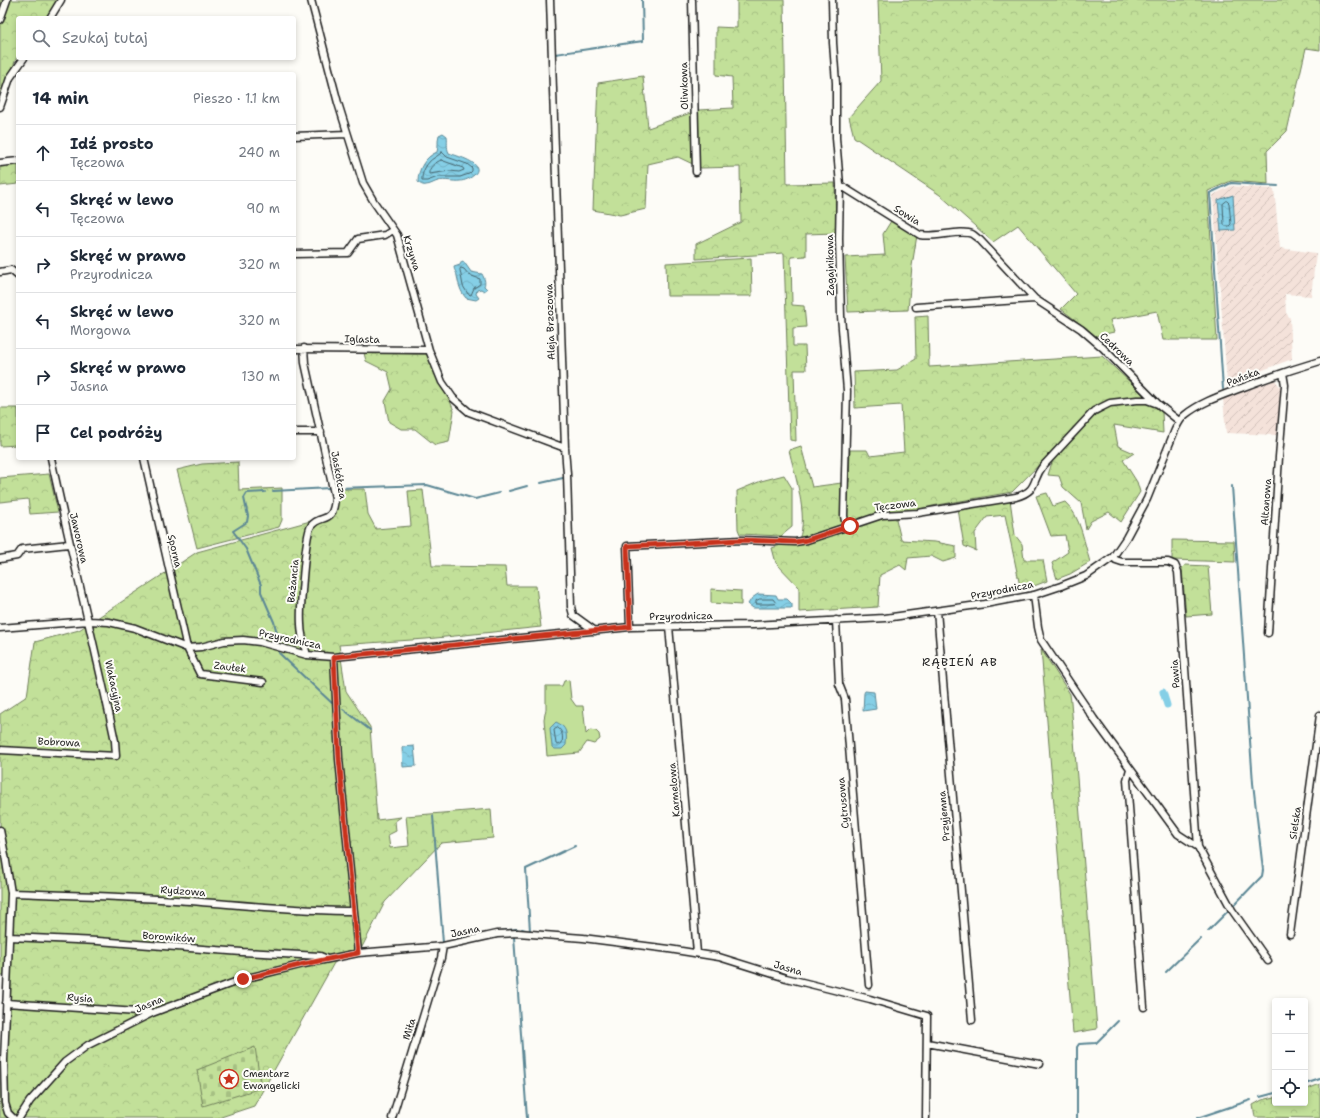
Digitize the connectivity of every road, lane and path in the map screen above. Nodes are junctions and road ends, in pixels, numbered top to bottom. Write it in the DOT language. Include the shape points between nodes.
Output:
graph roads {
  1 [pos="7,0"];
  2 [pos="61,0"];
  3 [pos="311,0"];
  4 [pos="550,0"];
  5 [pos="692,0"];
  6 [pos="832,0"];
  7 [pos="51,16"];
  8 [pos="0,20"];
  9 [pos="23,60"];
  10 [pos="0,107"];
  11 [pos="347,134"];
  12 [pos="296,136"];
  13 [pos="16,161"];
  14 [pos="0,163"];
  15 [pos="696,172"];
  16 [pos="840,185"];
  17 [pos="393,230"];
  18 [pos="972,234"];
  19 [pos="296,254"];
  20 [pos="0,272"];
  21 [pos="16,274"];
  22 [pos="1035,299"];
  23 [pos="916,307"];
  24 [pos="304,348"];
  25 [pos="296,349"];
  26 [pos="429,350"];
  27 [pos="1320,361"];
  28 [pos="1283,373"];
  29 [pos="1158,404"];
  30 [pos="1179,421"];
  31 [pos="296,432"];
  32 [pos="321,432"];
  33 [pos="565,448"];
  34 [pos="51,460"];
  35 [pos="144,460"];
  36 [pos="326,519"];
  37 [pos="850,526"];
  38 [pos="70,544"];
  39 [pos="1113,557"];
  40 [pos="0,558"];
  41 [pos="1034,595"];
  42 [pos="937,611"];
  43 [pos="836,620"];
  44 [pos="89,621"];
  45 [pos="669,626"];
  46 [pos="630,627"];
  47 [pos="0,628"];
  48 [pos="595,631"];
  49 [pos="1268,633"];
  50 [pos="187,648"];
  51 [pos="307,655"];
  52 [pos="334,657"];
  53 [pos="263,682"];
  54 [pos="1320,715"];
  55 [pos="0,750"];
  56 [pos="116,756"];
  57 [pos="1130,769"];
  58 [pos="0,830"];
  59 [pos="1198,847"];
  60 [pos="10,893"];
  61 [pos="354,911"];
  62 [pos="1290,934"];
  63 [pos="10,937"];
  64 [pos="444,946"];
  65 [pos="358,953"];
  66 [pos="697,953"];
  67 [pos="327,959"];
  68 [pos="1268,961"];
  69 [pos="868,985"];
  70 [pos="6,1003"];
  71 [pos="1144,1007"];
  72 [pos="152,1013"];
  73 [pos="972,1020"];
  74 [pos="927,1043"];
  75 [pos="1040,1064"];
  76 [pos="13,1118"];
  77 [pos="19,1118"];
  78 [pos="392,1118"];
  79 [pos="926,1118"];
  1 -- 8 [label="street"];
  2 -- 7 [label="street"];
  3 -- 11 [label="street, Krzywa"];
  4 -- 33 [label="street, Aleja Brzozowa"];
  5 -- 15 [label="street, Oliwkowa"];
  6 -- 16 [label="street, Zagajnikowa"];
  9 -- 10 [label="street" via="10,78"];
  11 -- 12 [label="street"];
  11 -- 17 [label="street, Krzywa" via="363,183"];
  13 -- 14 [label="street"];
  16 -- 18 [label="street, Sowia" via="920,235 964,232"];
  16 -- 37 [label="street, Zagajnikowa" via="841,316 847,391 844,516 845,522"];
  17 -- 19 [label="street" via="385,236 358,239 348,253"];
  17 -- 26 [label="street, Krzywa" via="399,243"];
  18 -- 22 [label="street, Cedrowa"];
  20 -- 21 [label="street" via="11,270"];
  22 -- 23 [label="street"];
  22 -- 29 [label="street, Cedrowa" via="1098,343"];
  24 -- 25 [label="street, Iglasta"];
  24 -- 26 [label="street, Iglasta"];
  24 -- 32 [label="street, Jaskółcza"];
  26 -- 33 [label="street, Krzywa" via="442,382 453,398 469,412"];
  27 -- 28 [label="street, Pańska"];
  28 -- 30 [label="street, Pańska" via="1211,400 1195,408"];
  28 -- 49 [label="street, Altanowa" via="1285,385"];
  29 -- 30 [label="street, Cedrowa"];
  29 -- 37 [label="street, Tęczowa" via="1137,400 1110,403 1094,411 1038,472 1027,494 938,510 882,515"];
  30 -- 39 [label="street, Przyrodnicza" via="1147,500"];
  31 -- 32 [label="street"];
  32 -- 36 [label="street, Jaskółcza" via="335,498 334,507"];
  33 -- 48 [label="street, Aleja Brzozowa" via="570,607 573,615"];
  34 -- 38 [label="street, Jaworowa"];
  35 -- 50 [label="street, Sporna"];
  36 -- 51 [label="street, Bażancia" via="316,522 311,527 307,540 300,625"];
  37 -- 46 [label="street, Tęczowa" via="795,542 741,540 627,546"];
  38 -- 40 [label="street" via="22,549 17,556"];
  38 -- 44 [label="street, Jaworowa"];
  39 -- 41 [label="street, Przyrodnicza" via="1086,576"];
  39 -- 59 [label="street, Pawia" via="1122,562 1168,562 1175,565 1178,572"];
  41 -- 42 [label="street, Przyrodnicza"];
  41 -- 57 [label="street, Pawia" via="1042,640"];
  42 -- 43 [label="street, Przyrodnicza" via="885,618"];
  42 -- 73 [label="street, Przyjemna"];
  43 -- 45 [label="street, Przyrodnicza" via="753,625"];
  43 -- 69 [label="street, Cytrusowa" via="839,684 845,699"];
  44 -- 47 [label="street, Przyrodnicza"];
  44 -- 50 [label="street, Przyrodnicza" via="122,624"];
  44 -- 56 [label="street, Wakacyjna"];
  45 -- 46 [label="street, Przyrodnicza"];
  45 -- 66 [label="street, Karmelowa"];
  46 -- 48 [label="street, Przyrodnicza"];
  48 -- 52 [label="street, Przyrodnicza"];
  50 -- 51 [label="street, Przyrodnicza" via="243,640"];
  50 -- 53 [label="street, Zaułek" via="200,674"];
  51 -- 52 [label="street, Przyrodnicza"];
  52 -- 61 [label="street" via="339,758"];
  54 -- 62 [label="street, Sielska"];
  55 -- 56 [label="street, Bobrowa"];
  57 -- 59 [label="street, Pawia" via="1178,834"];
  57 -- 71 [label="street" via="1127,780"];
  58 -- 60 [label="street" via="6,855"];
  59 -- 68 [label="street, Pawia" via="1232,910"];
  60 -- 61 [label="street, Rydzowa"];
  60 -- 63 [label="street"];
  61 -- 65 [label="street"];
  63 -- 67 [label="street, Borowików" via="320,956"];
  63 -- 70 [label="street"];
  64 -- 65 [label="street, Jasna"];
  64 -- 66 [label="street, Jasna" via="497,934 518,933 583,938"];
  64 -- 78 [label="street, Miła"];
  65 -- 67 [label="street, Jasna"];
  66 -- 74 [label="street, Jasna" via="928,1016"];
  67 -- 72 [label="street, Jasna" via="243,979"];
  70 -- 72 [label="street, Rysia"];
  70 -- 76 [label="street" via="5,1103 8,1114"];
  72 -- 77 [label="street, Jasna" via="88,1045 65,1062 30,1101"];
  74 -- 75 [label="street"];
  74 -- 79 [label="street, Jasna"];
}
